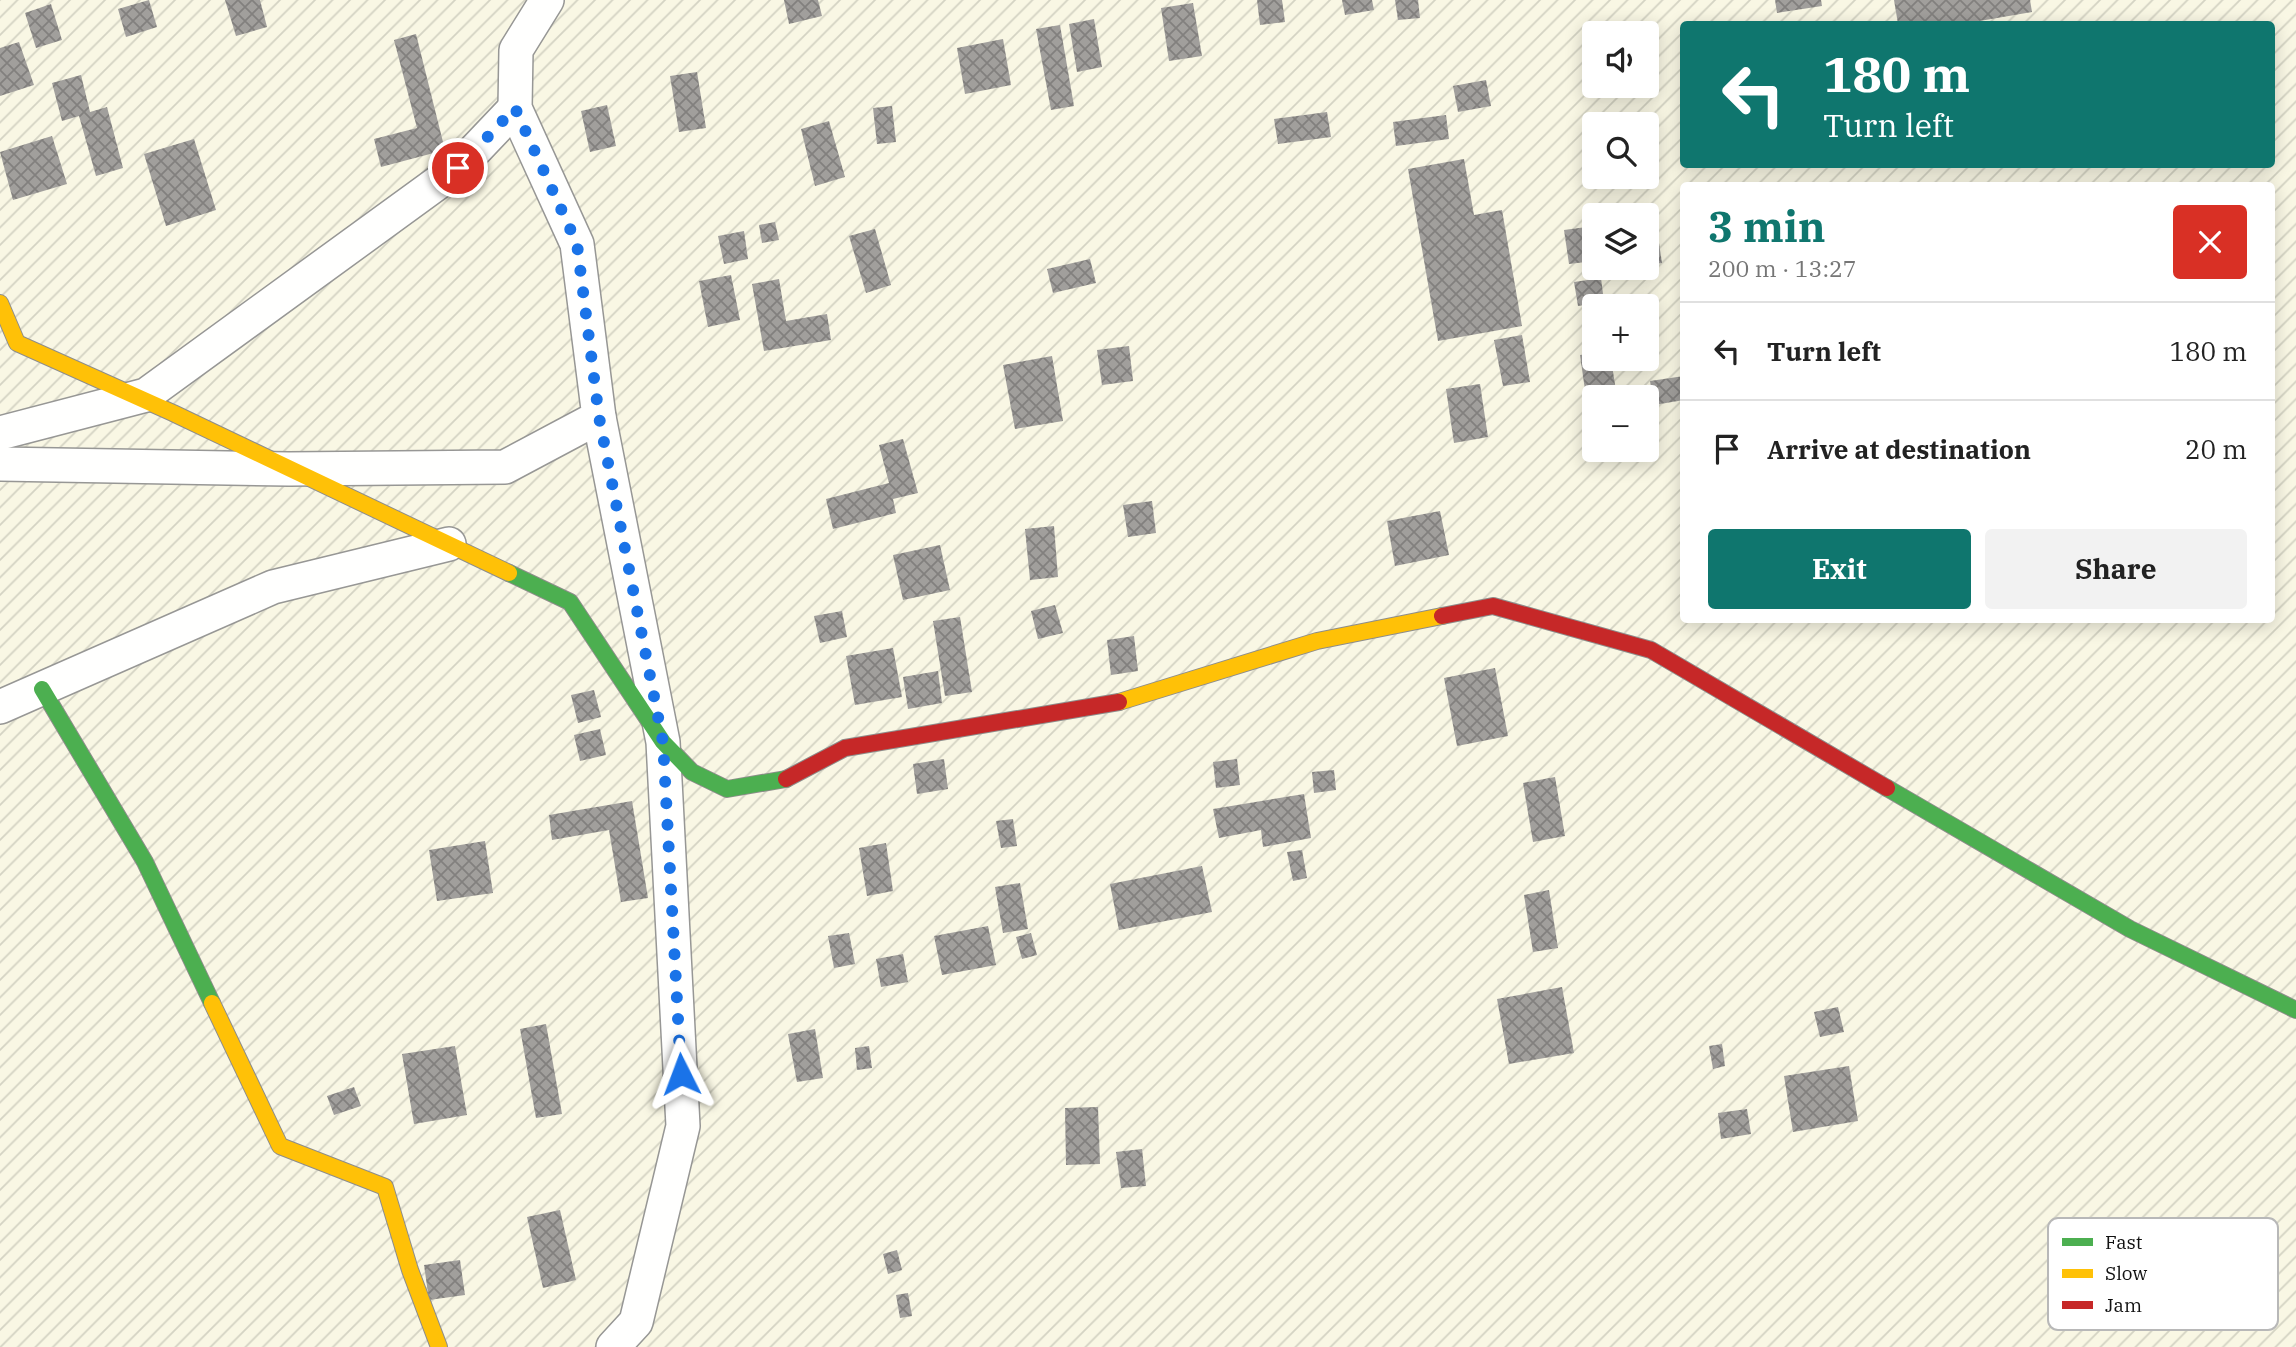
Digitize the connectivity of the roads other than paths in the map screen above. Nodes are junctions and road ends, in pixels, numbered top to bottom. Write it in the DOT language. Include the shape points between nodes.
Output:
graph roads {
  1 [pos="547,0"];
  2 [pos="515,108"];
  3 [pos="0,303"];
  4 [pos="138,397"];
  5 [pos="599,417"];
  6 [pos="0,433"];
  7 [pos="0,464"];
  8 [pos="289,469"];
  9 [pos="449,544"];
  10 [pos="42,689"];
  11 [pos="0,707"];
  12 [pos="663,742"];
  13 [pos="2296,1010"];
  14 [pos="439,1347"];
  15 [pos="613,1347"];
  1 -- 2 [label="street" via="516,50"];
  2 -- 4 [label="street" via="458,168"];
  2 -- 5 [label="street" via="577,244"];
  3 -- 4 [label="street" via="17,342"];
  4 -- 6 [label="street"];
  4 -- 8 [label="street"];
  5 -- 8 [label="street" via="505,467"];
  5 -- 12 [label="street"];
  7 -- 8 [label="street"];
  8 -- 9 [label="street"];
  9 -- 10 [label="street" via="273,587"];
  9 -- 12 [label="street" via="570,602"];
  10 -- 11 [label="street"];
  10 -- 14 [label="street" via="145,862 280,1146 385,1187"];
  12 -- 13 [label="street" via="692,772 727,789 783,780 845,748 1107,706 1317,641 1493,606 1651,650 2130,929"];
  12 -- 15 [label="street" via="684,1126 636,1322"];
}
